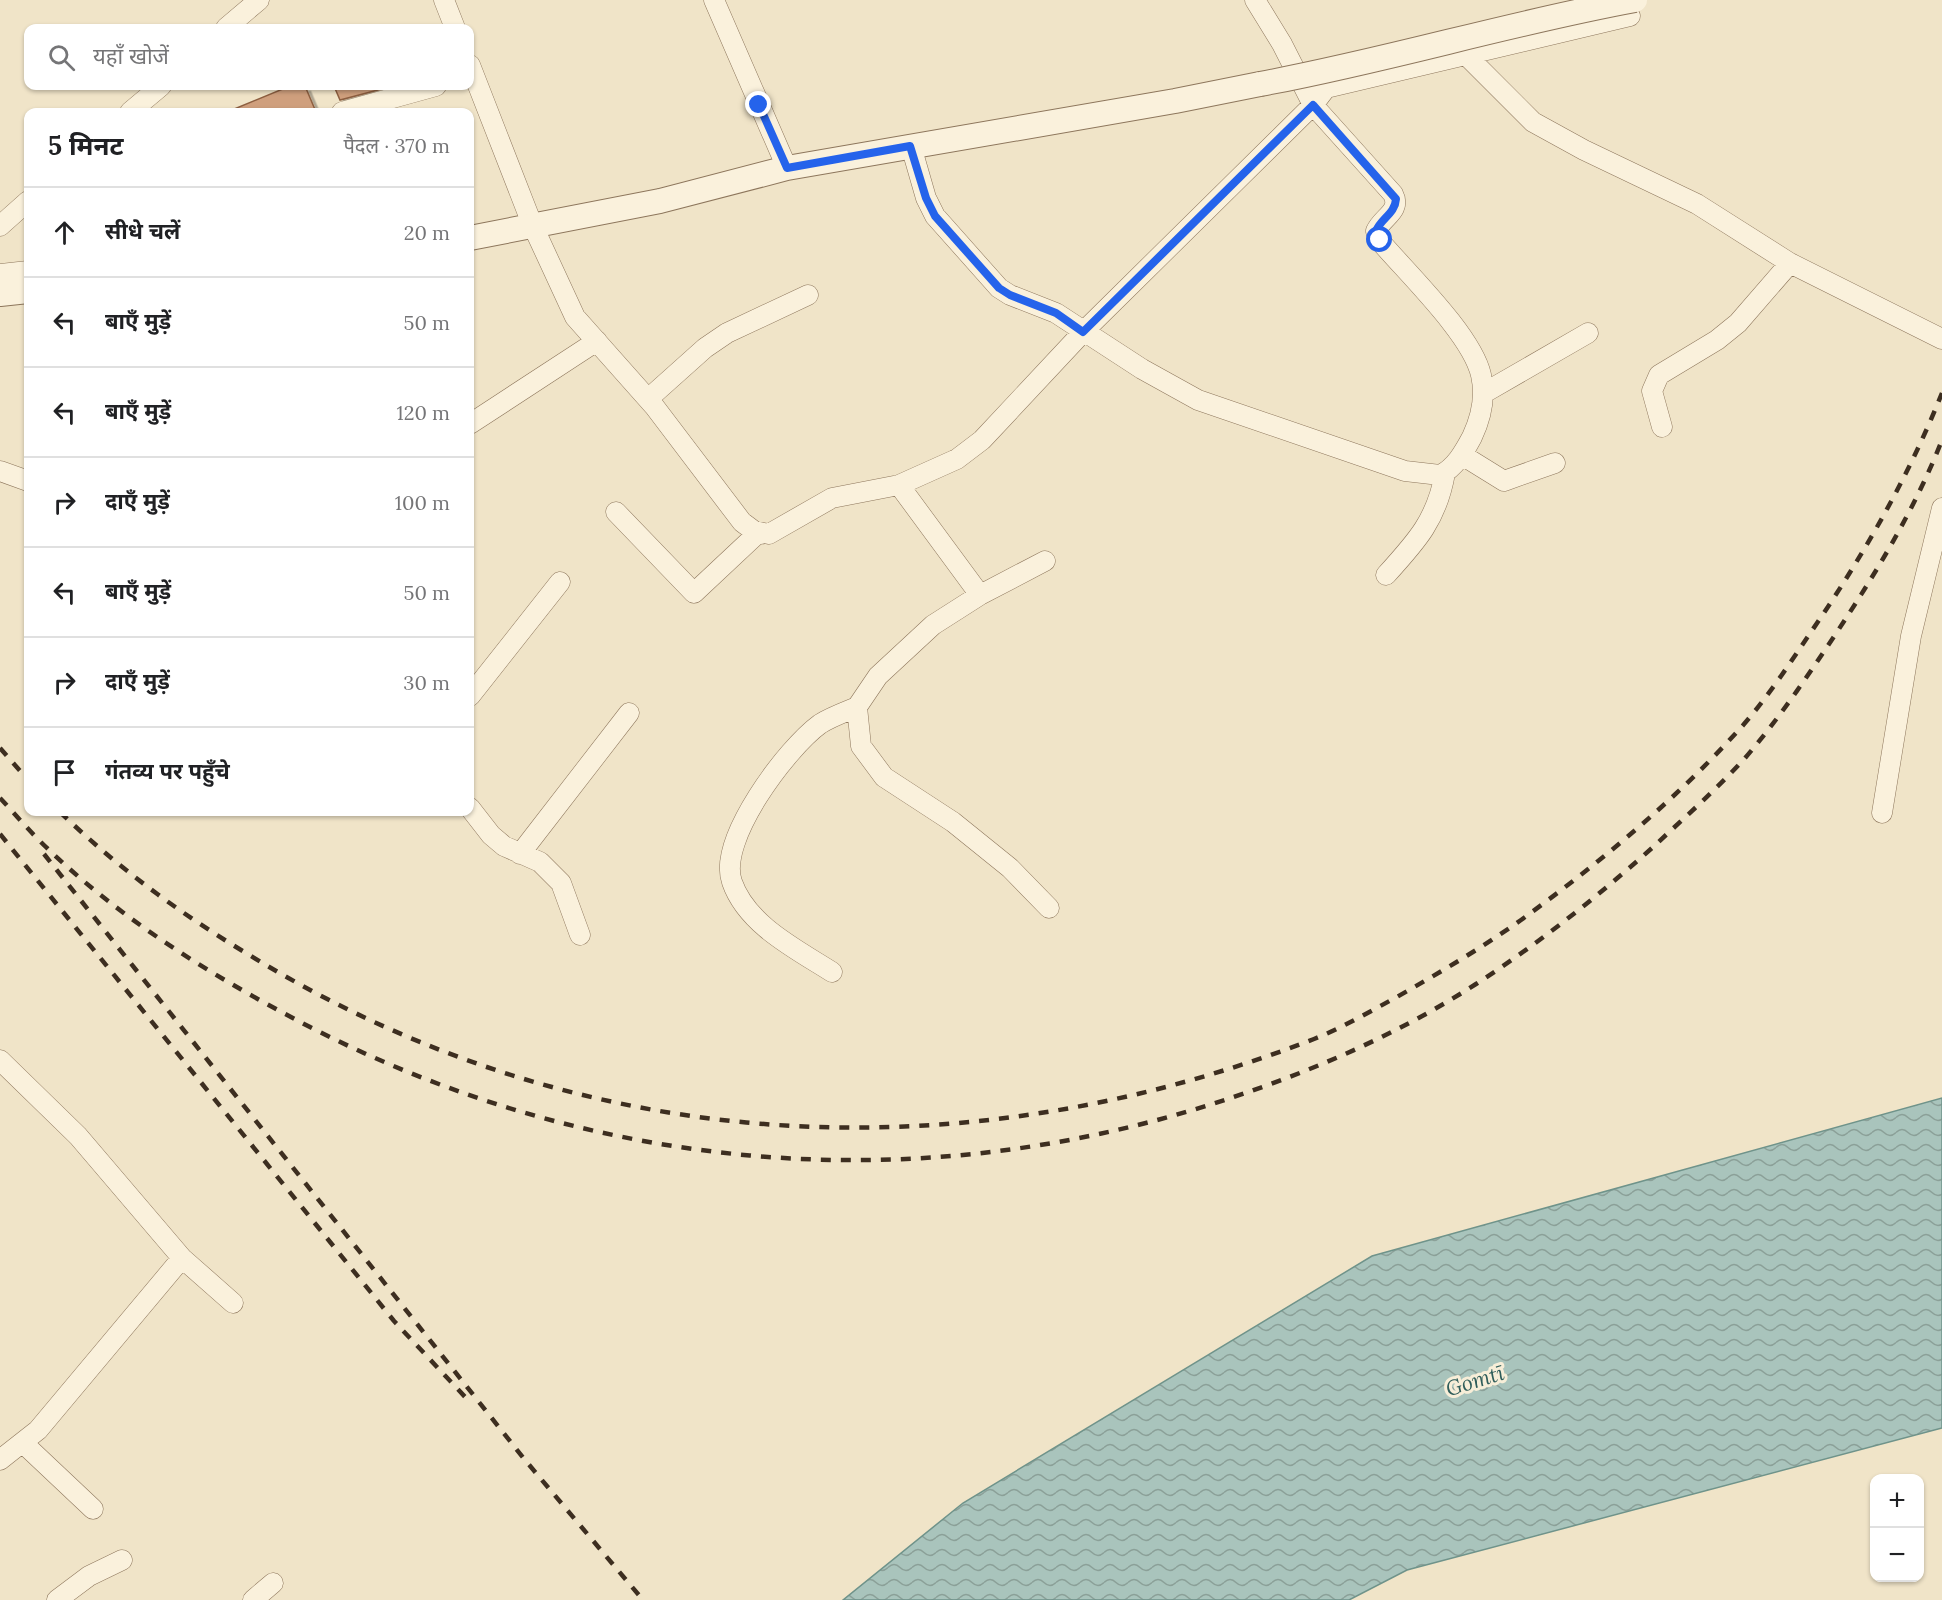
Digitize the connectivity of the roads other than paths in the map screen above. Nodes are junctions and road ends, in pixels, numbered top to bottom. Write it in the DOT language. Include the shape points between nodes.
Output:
graph roads {
  1 [pos="444,0"];
  2 [pos="714,0"];
  3 [pos="1255,0"];
  4 [pos="256,1"];
  5 [pos="1582,5"];
  6 [pos="1632,8"];
  7 [pos="230,24"];
  8 [pos="453,24"];
  9 [pos="1465,54"];
  10 [pos="474,79"];
  11 [pos="156,90"];
  12 [pos="422,90"];
  13 [pos="1313,105"];
  14 [pos="135,108"];
  15 [pos="356,108"];
  16 [pos="910,146"];
  17 [pos="787,168"];
  18 [pos="24,205"];
  19 [pos="532,224"];
  20 [pos="0,226"];
  21 [pos="474,237"];
  22 [pos="1790,263"];
  23 [pos="24,271"];
  24 [pos="0,274"];
  25 [pos="24,291"];
  26 [pos="0,294"];
  27 [pos="808,295"];
  28 [pos="1083,332"];
  29 [pos="1588,333"];
  30 [pos="1942,339"];
  31 [pos="597,341"];
  32 [pos="1484,393"];
  33 [pos="648,399"];
  34 [pos="474,421"];
  35 [pos="1662,427"];
  36 [pos="1462,455"];
  37 [pos="1556,463"];
  38 [pos="0,471"];
  39 [pos="1445,472"];
  40 [pos="24,480"];
  41 [pos="899,485"];
  42 [pos="1942,508"];
  43 [pos="616,512"];
  44 [pos="761,534"];
  45 [pos="1045,561"];
  46 [pos="1386,576"];
  47 [pos="560,582"];
  48 [pos="980,596"];
  49 [pos="474,691"];
  50 [pos="857,707"];
  51 [pos="629,713"];
  52 [pos="474,813"];
  53 [pos="1882,813"];
  54 [pos="520,854"];
  55 [pos="1049,908"];
  56 [pos="580,935"];
  57 [pos="832,972"];
  58 [pos="0,1060"];
  59 [pos="182,1258"];
  60 [pos="233,1303"];
  61 [pos="23,1443"];
  62 [pos="0,1460"];
  63 [pos="93,1509"];
  64 [pos="122,1560"];
  65 [pos="273,1583"];
  66 [pos="57,1600"];
  67 [pos="253,1600"];
  1 -- 8 [label="street"];
  2 -- 17 [label="street"];
  3 -- 13 [label="street"];
  4 -- 7 [label="street"];
  5 -- 6 [label="street, bridge"];
  5 -- 16 [label="street, bridge" via="1459,41 1260,84"];
  6 -- 9 [label="street"];
  9 -- 13 [label="street" via="1326,88"];
  9 -- 22 [label="street" via="1533,122 1697,204"];
  10 -- 19 [label="street"];
  11 -- 14 [label="street"];
  12 -- 15 [label="street"];
  13 -- 28 [label="street"];
  13 -- 32 [label="street" via="1393,194 1396,205 1376,231 1380,240 1461,336 1479,366"];
  16 -- 17 [label="street"];
  16 -- 28 [label="street" via="935,216 999,288 1056,313"];
  17 -- 19 [label="street" via="660,201"];
  18 -- 20 [label="street"];
  19 -- 21 [label="street"];
  19 -- 31 [label="street" via="575,317"];
  22 -- 30 [label="street"];
  22 -- 35 [label="street" via="1738,323 1659,375 1652,391"];
  23 -- 24 [label="street"];
  25 -- 26 [label="street"];
  27 -- 33 [label="street" via="727,333"];
  28 -- 39 [label="street" via="1198,400 1405,471 1431,476"];
  28 -- 41 [label="street" via="982,440 957,459"];
  29 -- 32 [label="street"];
  31 -- 33 [label="street"];
  31 -- 34 [label="street"];
  32 -- 36 [label="street" via="1482,413"];
  33 -- 44 [label="street" via="742,522"];
  36 -- 37 [label="street" via="1504,481"];
  36 -- 39 [label="street"];
  38 -- 40 [label="street"];
  39 -- 46 [label="street" via="1433,516"];
  41 -- 44 [label="street" via="832,498 769,534"];
  41 -- 48 [label="street"];
  42 -- 53 [label="street" via="1911,636"];
  43 -- 44 [label="street" via="694,593"];
  45 -- 48 [label="street"];
  47 -- 49 [label="street"];
  48 -- 50 [label="street" via="933,625 878,676"];
  50 -- 55 [label="street" via="861,746 884,777 953,822 1010,868"];
  50 -- 57 [label="street" via="821,723 772,774 735,838 729,861 732,882 753,916"];
  51 -- 54 [label="street"];
  52 -- 54 [label="street" via="491,835"];
  54 -- 56 [label="street" via="540,862 561,883"];
  58 -- 59 [label="street" via="78,1136"];
  59 -- 60 [label="street"];
  59 -- 61 [label="street"];
  61 -- 62 [label="street"];
  61 -- 63 [label="street"];
  64 -- 66 [label="street" via="89,1576"];
  65 -- 67 [label="street"];
}
